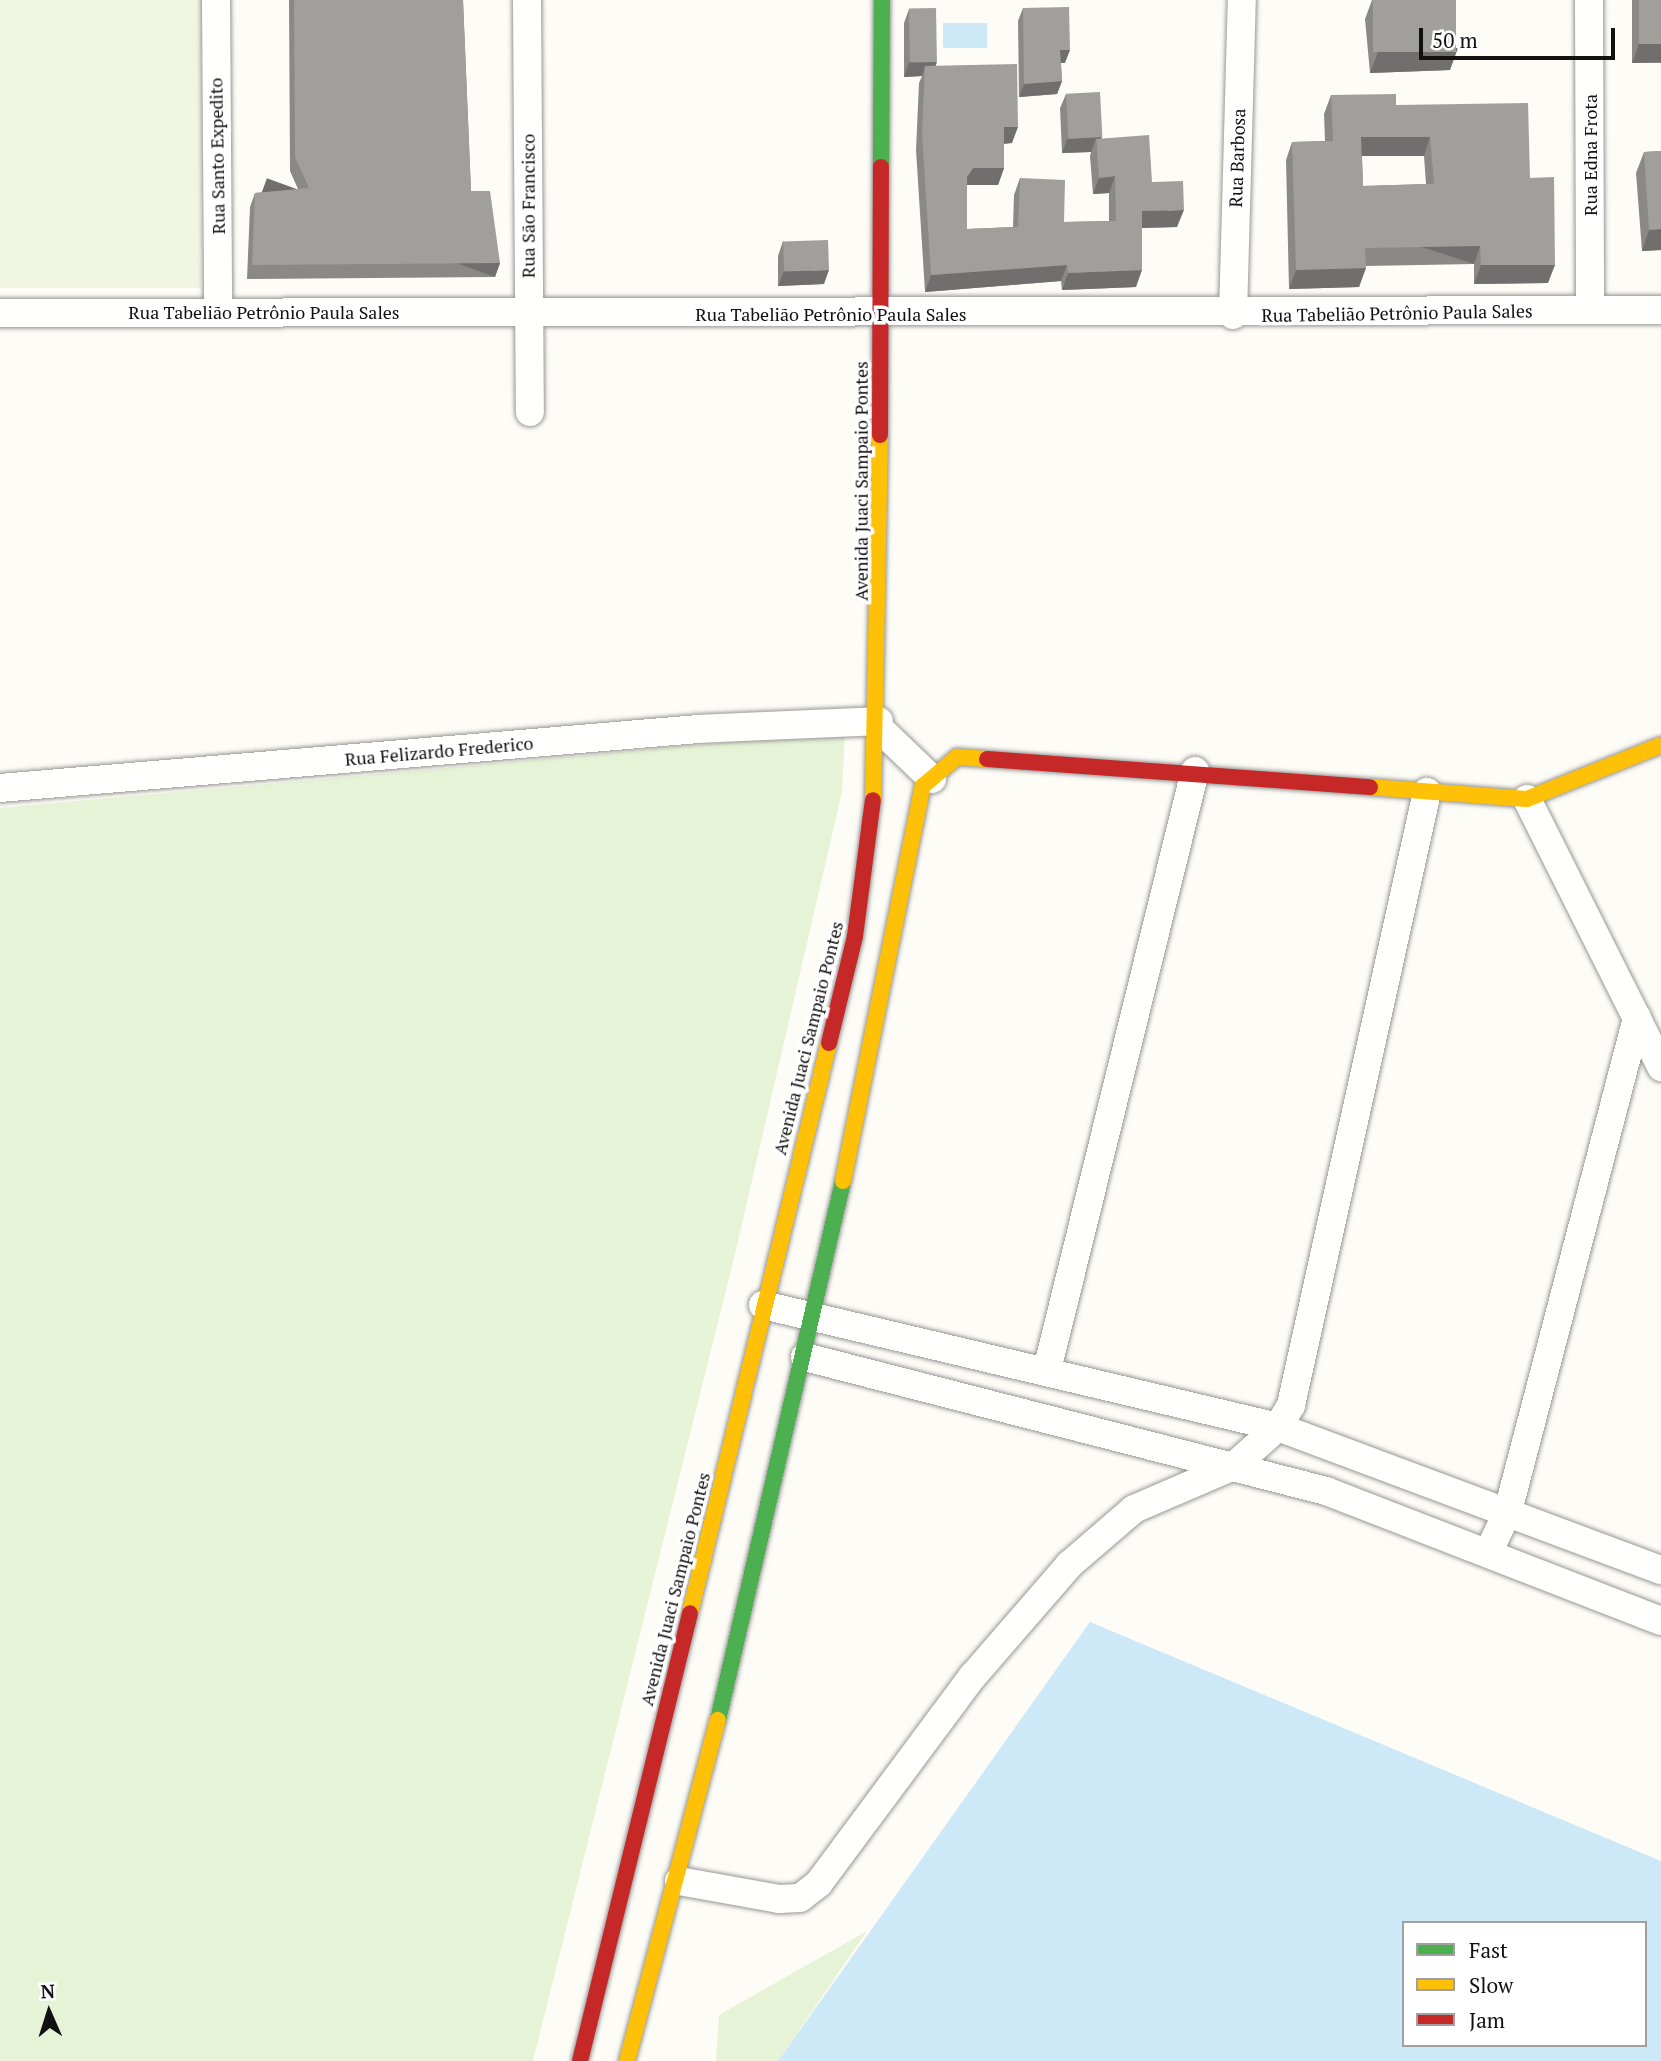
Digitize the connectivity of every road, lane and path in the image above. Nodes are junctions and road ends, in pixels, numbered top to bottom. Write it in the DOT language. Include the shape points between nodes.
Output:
graph roads {
  1 [pos="216,0"];
  2 [pos="527,0"];
  3 [pos="882,0"];
  4 [pos="1242,0"];
  5 [pos="1590,0"];
  6 [pos="1590,310"];
  7 [pos="1661,310"];
  8 [pos="218,312"];
  9 [pos="0,313"];
  10 [pos="529,313"];
  11 [pos="882,314"];
  12 [pos="1233,315"];
  13 [pos="530,412"];
  14 [pos="878,724"];
  15 [pos="1661,745"];
  16 [pos="1195,771"];
  17 [pos="932,779"];
  18 [pos="0,788"];
  19 [pos="1427,792"];
  20 [pos="1528,799"];
  21 [pos="1637,1018"];
  22 [pos="1661,1066"];
  23 [pos="763,1305"];
  24 [pos="815,1317"];
  25 [pos="804,1357"];
  26 [pos="1047,1370"];
  27 [pos="1278,1427"];
  28 [pos="1234,1466"];
  29 [pos="1508,1511"];
  30 [pos="1489,1551"];
  31 [pos="1661,1570"];
  32 [pos="1661,1621"];
  33 [pos="679,1881"];
  34 [pos="580,2061"];
  35 [pos="627,2061"];
  1 -- 8 [label="street, Rua Santo Expedito"];
  2 -- 10 [label="street, Rua São Francisco"];
  3 -- 11 [label="main road, Avenida Juaci Sampaio Pontes"];
  4 -- 12 [label="street, Rua Barbosa"];
  5 -- 6 [label="street, Rua Edna Frota"];
  6 -- 7 [label="street, Rua Tabelião Petrônio Paula Sales"];
  6 -- 12 [label="street, Rua Tabelião Petrônio Paula Sales"];
  8 -- 9 [label="street, Rua Tabelião Petrônio Paula Sales"];
  8 -- 10 [label="street, Rua Tabelião Petrônio Paula Sales"];
  10 -- 11 [label="street, Rua Tabelião Petrônio Paula Sales"];
  10 -- 13 [label="street, Rua São Francisco"];
  11 -- 12 [label="street, Rua Tabelião Petrônio Paula Sales"];
  11 -- 14 [label="main road, Avenida Juaci Sampaio Pontes"];
  14 -- 17 [label="street"];
  14 -- 18 [label="street, Rua Felizardo Frederico" via="698,729"];
  14 -- 23 [label="main road, Avenida Juaci Sampaio Pontes" via="855,936"];
  15 -- 20 [label="main road"];
  16 -- 17 [label="main road" via="957,757"];
  16 -- 19 [label="main road"];
  16 -- 26 [label="street"];
  17 -- 24 [label="main road" via="923,786"];
  19 -- 20 [label="main road"];
  19 -- 27 [label="street" via="1291,1405"];
  20 -- 21 [label="street"];
  21 -- 22 [label="street"];
  21 -- 29 [label="street"];
  23 -- 24 [label="street"];
  23 -- 34 [label="main road, Avenida Juaci Sampaio Pontes"];
  24 -- 25 [label="main road"];
  24 -- 26 [label="street"];
  25 -- 28 [label="street"];
  25 -- 33 [label="main road"];
  26 -- 27 [label="street"];
  27 -- 28 [label="street"];
  27 -- 29 [label="street"];
  28 -- 30 [label="street" via="1326,1491"];
  28 -- 33 [label="street" via="1134,1509 1069,1565 973,1675 819,1884 800,1898 779,1899"];
  29 -- 30 [label="street"];
  29 -- 31 [label="street"];
  30 -- 32 [label="street"];
  33 -- 35 [label="main road"];
}
